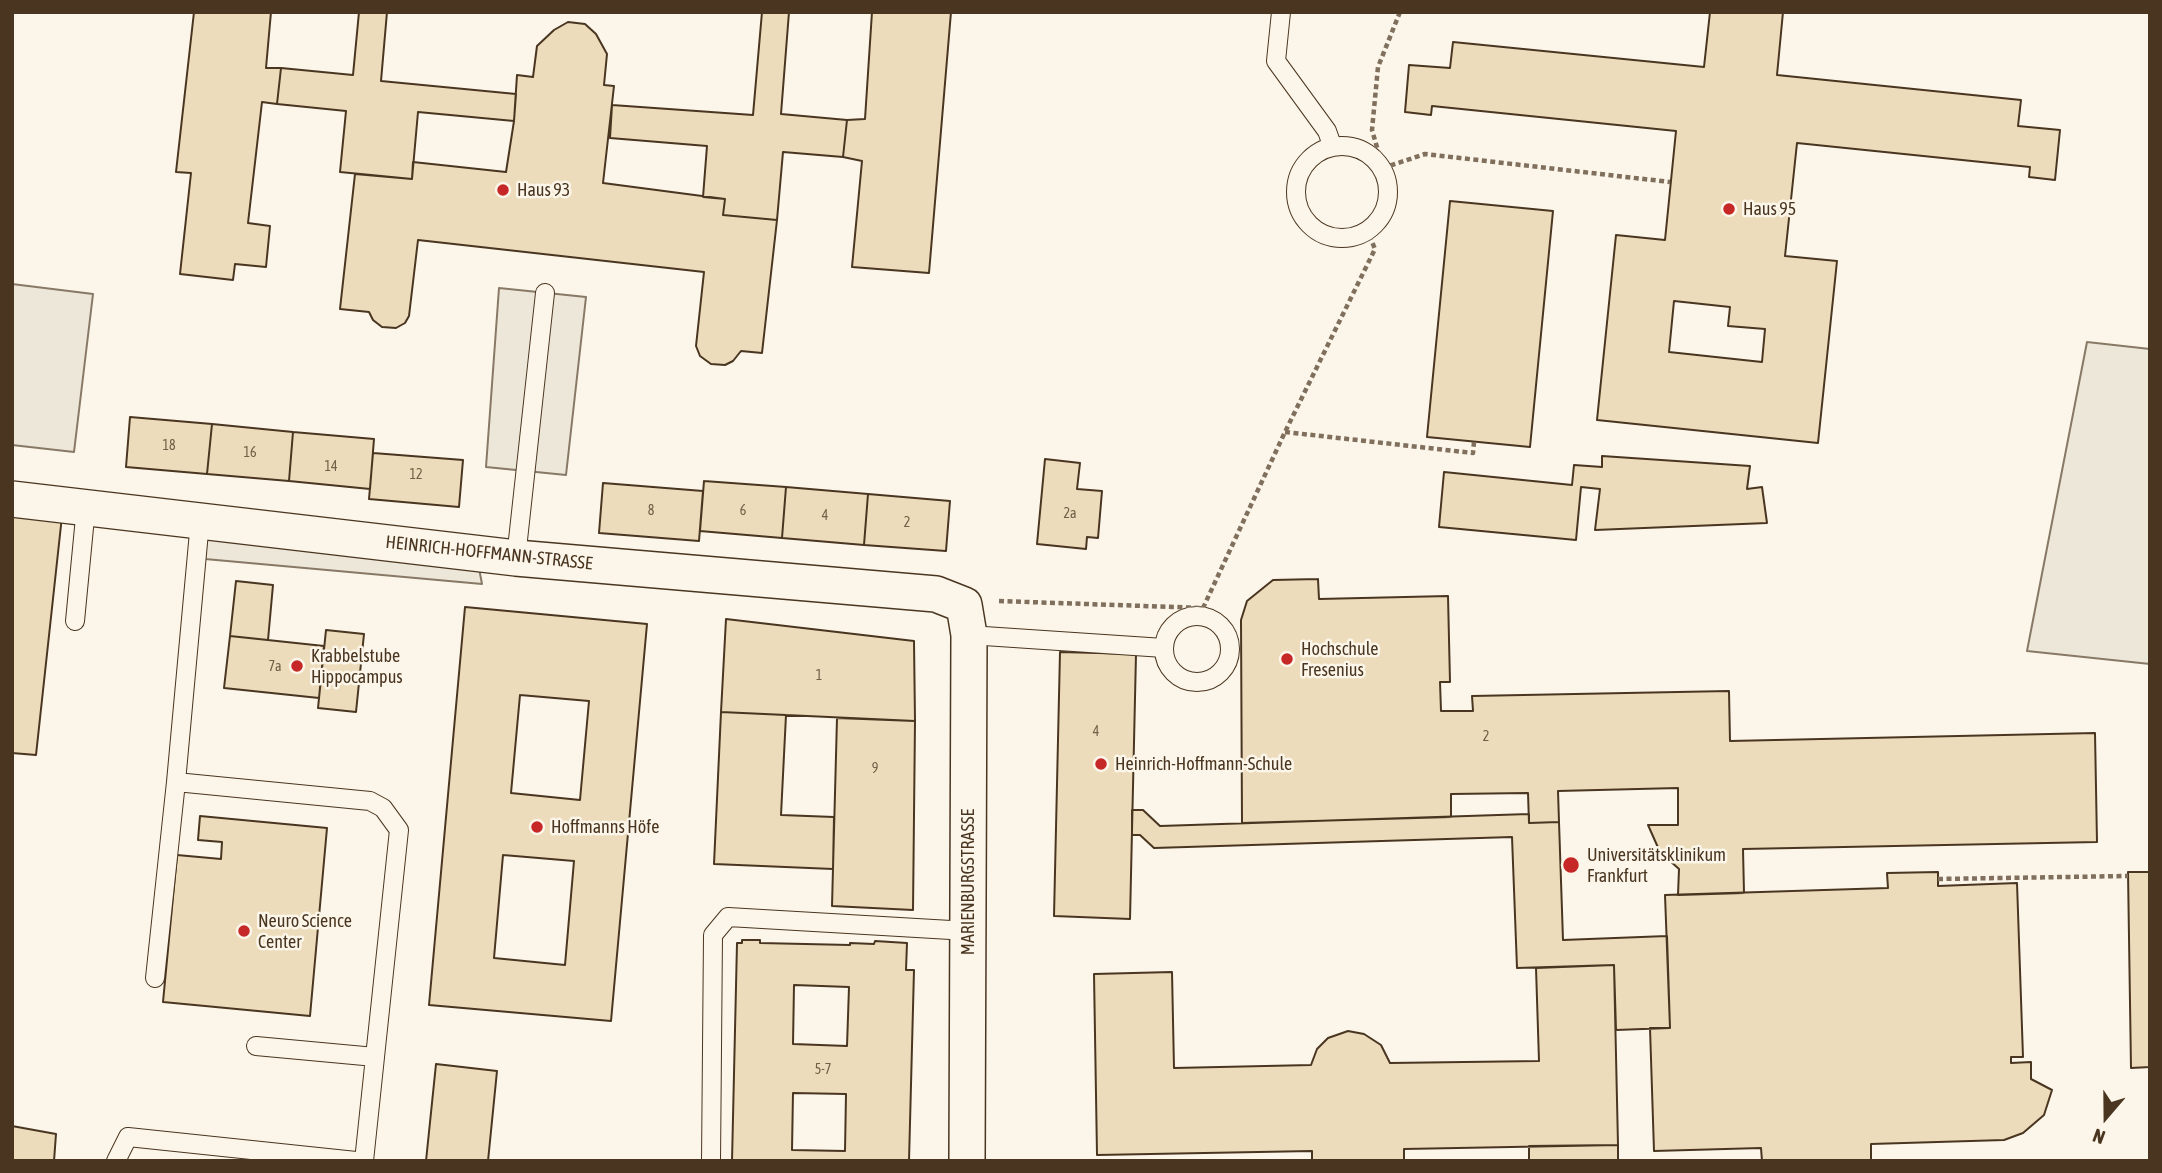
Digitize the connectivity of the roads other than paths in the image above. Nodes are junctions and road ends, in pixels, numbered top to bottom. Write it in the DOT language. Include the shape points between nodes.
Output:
graph roads {
  1 [pos="1281,12"];
  2 [pos="1332,145"];
  3 [pos="545,293"];
  4 [pos="12,499"];
  5 [pos="86,507"];
  6 [pos="200,520"];
  7 [pos="516,558"];
  8 [pos="967,620"];
  9 [pos="75,621"];
  10 [pos="1164,648"];
  11 [pos="176,782"];
  12 [pos="968,930"];
  13 [pos="155,978"];
  14 [pos="256,1046"];
  15 [pos="375,1057"];
  16 [pos="116,1161"];
  17 [pos="356,1161"];
  18 [pos="364,1161"];
  19 [pos="711,1161"];
  20 [pos="967,1161"];
  1 -- 2 [label="lane" via="1276,61 1327,131"];
  2 -- 2 [label="lane" via="1306,159 1294,187 1300,216 1322,235 1352,239 1378,223 1390,196 1383,168 1361,148"];
  3 -- 7 [label="lane"];
  4 -- 5 [label="street, HEINRICH-HOFFMANN-STRASSE"];
  5 -- 6 [label="street, HEINRICH-HOFFMANN-STRASSE"];
  5 -- 9 [label="lane"];
  6 -- 7 [label="street, HEINRICH-HOFFMANN-STRASSE"];
  6 -- 11 [label="lane"];
  7 -- 8 [label="street, HEINRICH-HOFFMANN-STRASSE" via="936,594"];
  8 -- 10 [label="lane"];
  8 -- 12 [label="street, MARIENBURGSTRASSE"];
  10 -- 10 [label="lane" via="1169,667 1186,680 1206,682 1223,670 1231,650 1225,630 1206,613 1171,628"];
  11 -- 13 [label="lane"];
  11 -- 15 [label="lane" via="370,801 391,818 399,830"];
  12 -- 19 [label="lane" via="728,917 713,935"];
  12 -- 20 [label="street, MARIENBURGSTRASSE"];
  14 -- 15 [label="lane"];
  15 -- 18 [label="lane"];
  16 -- 17 [label="lane" via="128,1137"];
}
